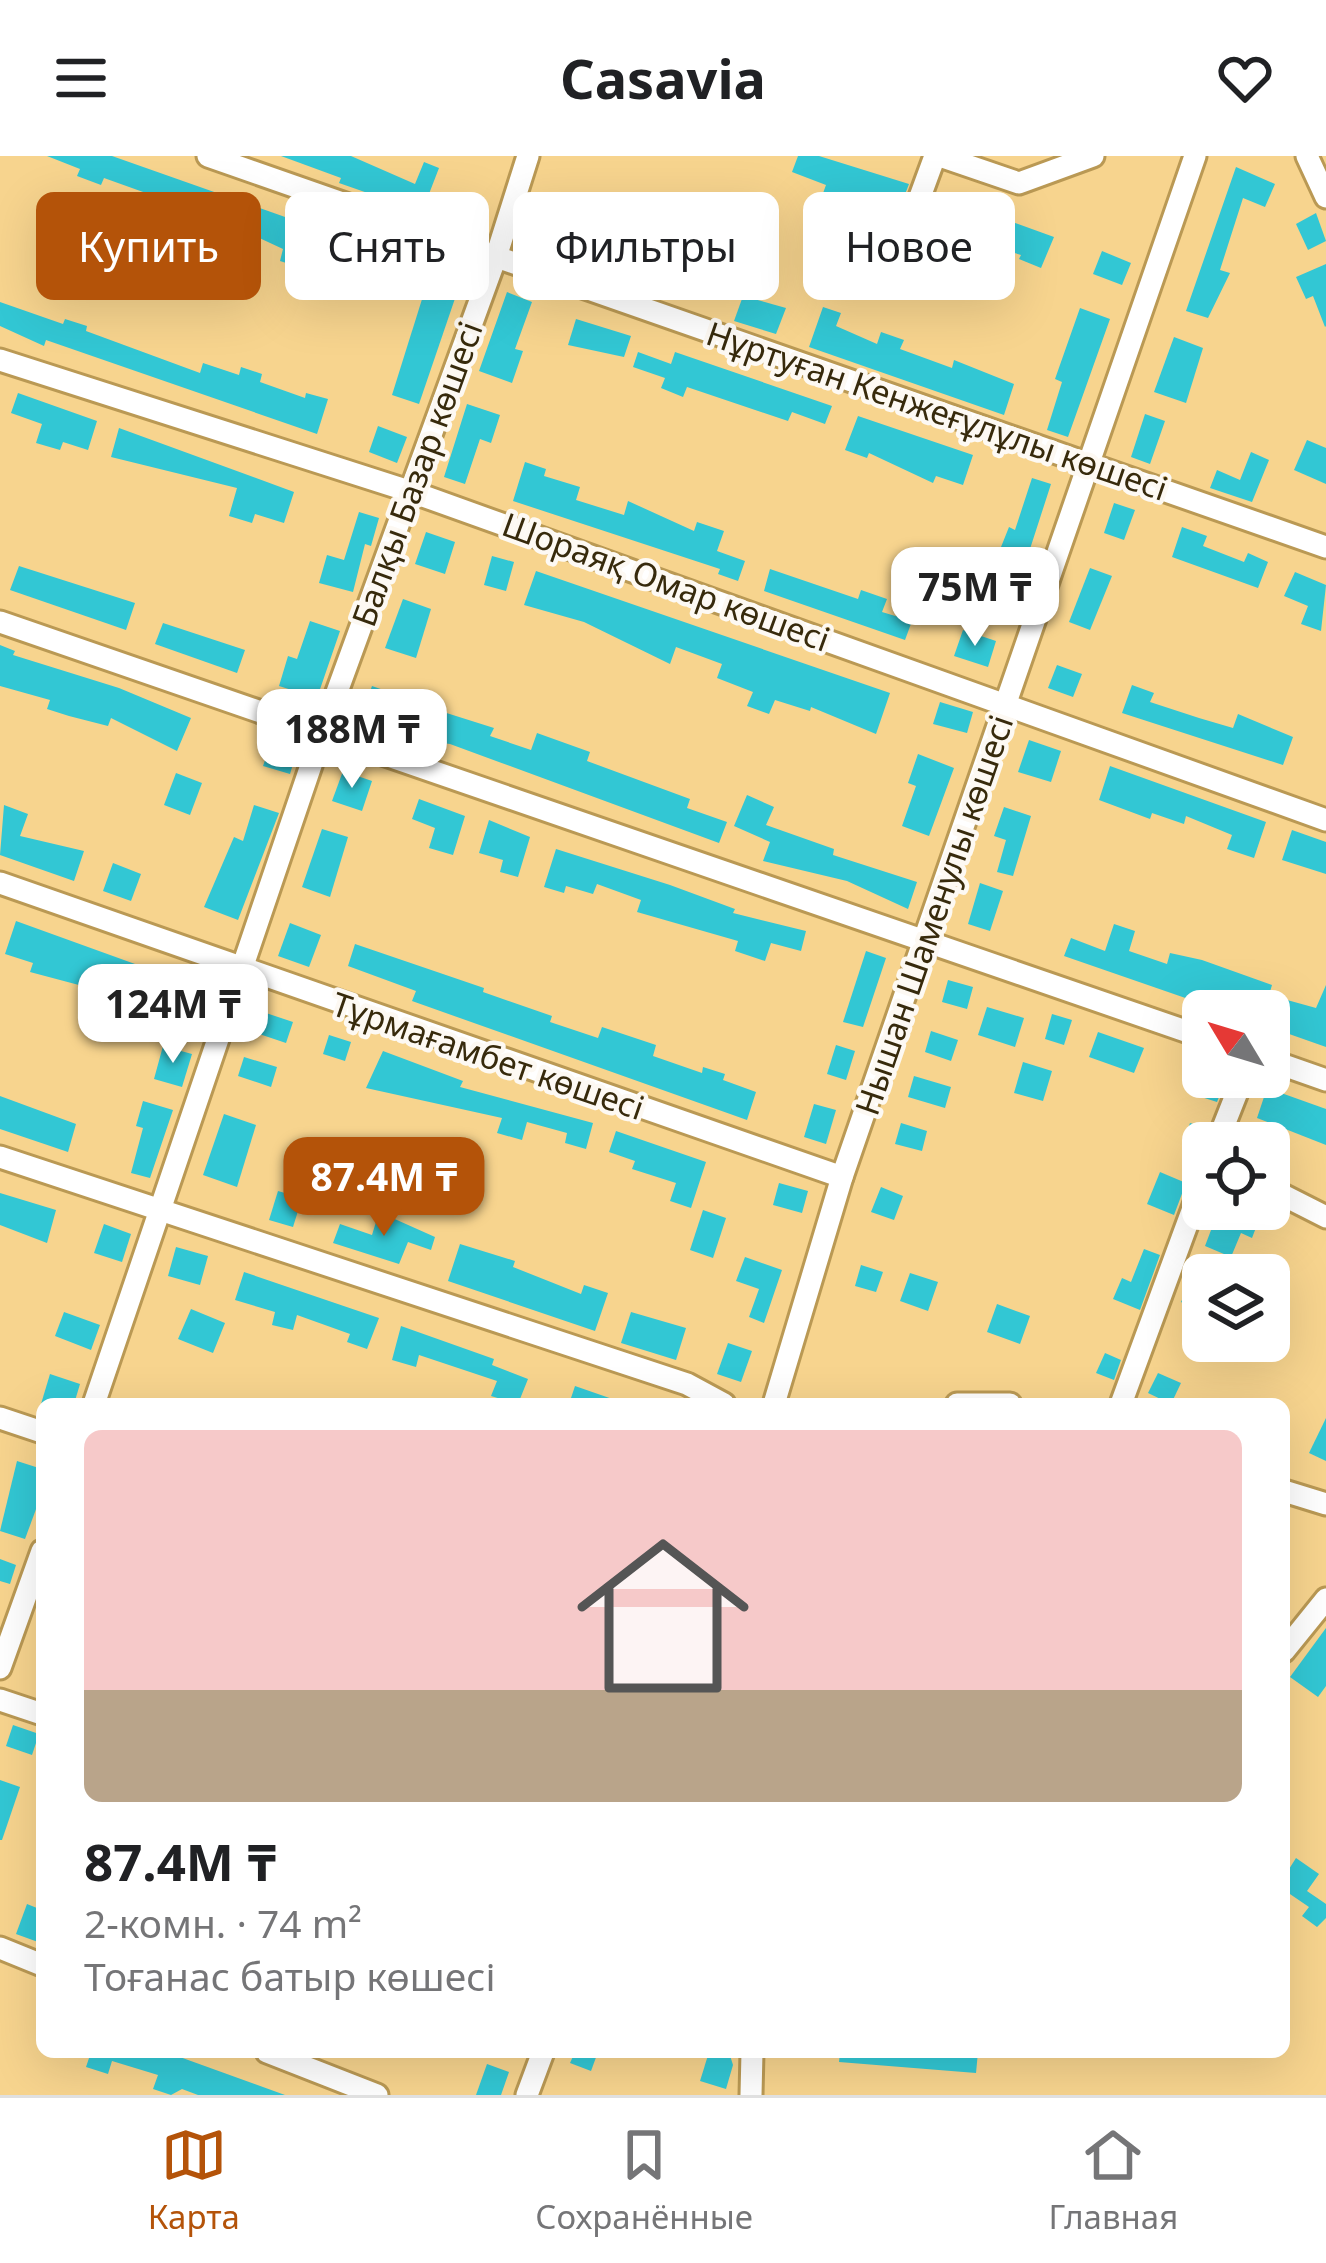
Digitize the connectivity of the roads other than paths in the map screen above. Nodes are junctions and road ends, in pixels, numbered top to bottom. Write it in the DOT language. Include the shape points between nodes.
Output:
graph roads {
  1 [pos="208,156"];
  2 [pos="528,156"];
  3 [pos="1093,156"];
  4 [pos="1195,156"];
  5 [pos="1307,156"];
  6 [pos="946,157"];
  7 [pos="986,164"];
  8 [pos="928,192"];
  9 [pos="1326,197"];
  10 [pos="496,257"];
  11 [pos="0,360"];
  12 [pos="1090,464"];
  13 [pos="412,491"];
  14 [pos="1326,547"];
  15 [pos="0,622"];
  16 [pos="1007,705"];
  17 [pos="322,733"];
  18 [pos="1326,820"];
  19 [pos="0,884"];
  20 [pos="927,942"];
  21 [pos="242,972"];
  22 [pos="1182,1030"];
  23 [pos="1290,1067"];
  24 [pos="1326,1080"];
  25 [pos="0,1156"];
  26 [pos="842,1178"];
  27 [pos="1290,1199"];
  28 [pos="160,1210"];
  29 [pos="1326,1217"];
  30 [pos="1185,1230"];
  31 [pos="96,1398"];
  32 [pos="713,1398"];
  33 [pos="776,1398"];
  34 [pos="1123,1398"];
  35 [pos="0,1418"];
  36 [pos="36,1430"];
  37 [pos="1290,1494"];
  38 [pos="1326,1504"];
  39 [pos="36,1568"];
  40 [pos="1326,1599"];
  41 [pos="1290,1644"];
  42 [pos="0,1668"];
  43 [pos="0,1700"];
  44 [pos="36,1712"];
  45 [pos="0,1948"];
  46 [pos="36,1963"];
  47 [pos="282,2058"];
  48 [pos="541,2058"];
  49 [pos="752,2058"];
  50 [pos="377,2095"];
  51 [pos="527,2095"];
  52 [pos="751,2095"];
  1 -- 10 [label="street, Нұртуған Кенжеғұлұлы көшесі"];
  2 -- 10 [label="street, Балқы Базар көшесі"];
  3 -- 7 [label="street" via="1019,183"];
  4 -- 12 [label="street, Нышан Шаменулы көшесі"];
  5 -- 9 [label="street"];
  6 -- 7 [label="street"];
  6 -- 8 [label="street"];
  10 -- 12 [label="street, Нұртуған Кенжеғұлұлы көшесі"];
  10 -- 13 [label="street, Балқы Базар көшесі"];
  11 -- 13 [label="street, Шораяқ Омар көшесі"];
  12 -- 14 [label="street, Нұртуған Кенжеғұлұлы көшесі"];
  12 -- 16 [label="street, Нышан Шаменулы көшесі"];
  13 -- 16 [label="street, Шораяқ Омар көшесі"];
  13 -- 17 [label="street, Балқы Базар көшесі"];
  15 -- 17 [label="street"];
  16 -- 18 [label="street, Шораяқ Омар көшесі"];
  16 -- 20 [label="street, Нышан Шаменулы көшесі"];
  17 -- 20 [label="street"];
  17 -- 21 [label="street, Балқы Базар көшесі"];
  19 -- 21 [label="street, Тұрмағамбет көшесі"];
  20 -- 22 [label="street"];
  20 -- 26 [label="street, Нышан Шаменулы көшесі"];
  21 -- 26 [label="street, Тұрмағамбет көшесі"];
  21 -- 28 [label="street, Балқы Базар көшесі"];
  23 -- 24 [label="street"];
  25 -- 28 [label="street"];
  26 -- 33 [label="street, Нышан Шаменулы көшесі"];
  27 -- 29 [label="street"];
  28 -- 31 [label="street, Балқы Базар көшесі"];
  28 -- 32 [label="street"];
  30 -- 34 [label="street"];
  35 -- 36 [label="street"];
  37 -- 38 [label="street"];
  39 -- 42 [label="street"];
  40 -- 41 [label="street"];
  43 -- 44 [label="street"];
  45 -- 46 [label="street"];
  47 -- 50 [label="street"];
  48 -- 51 [label="street"];
  49 -- 52 [label="street"];
}
